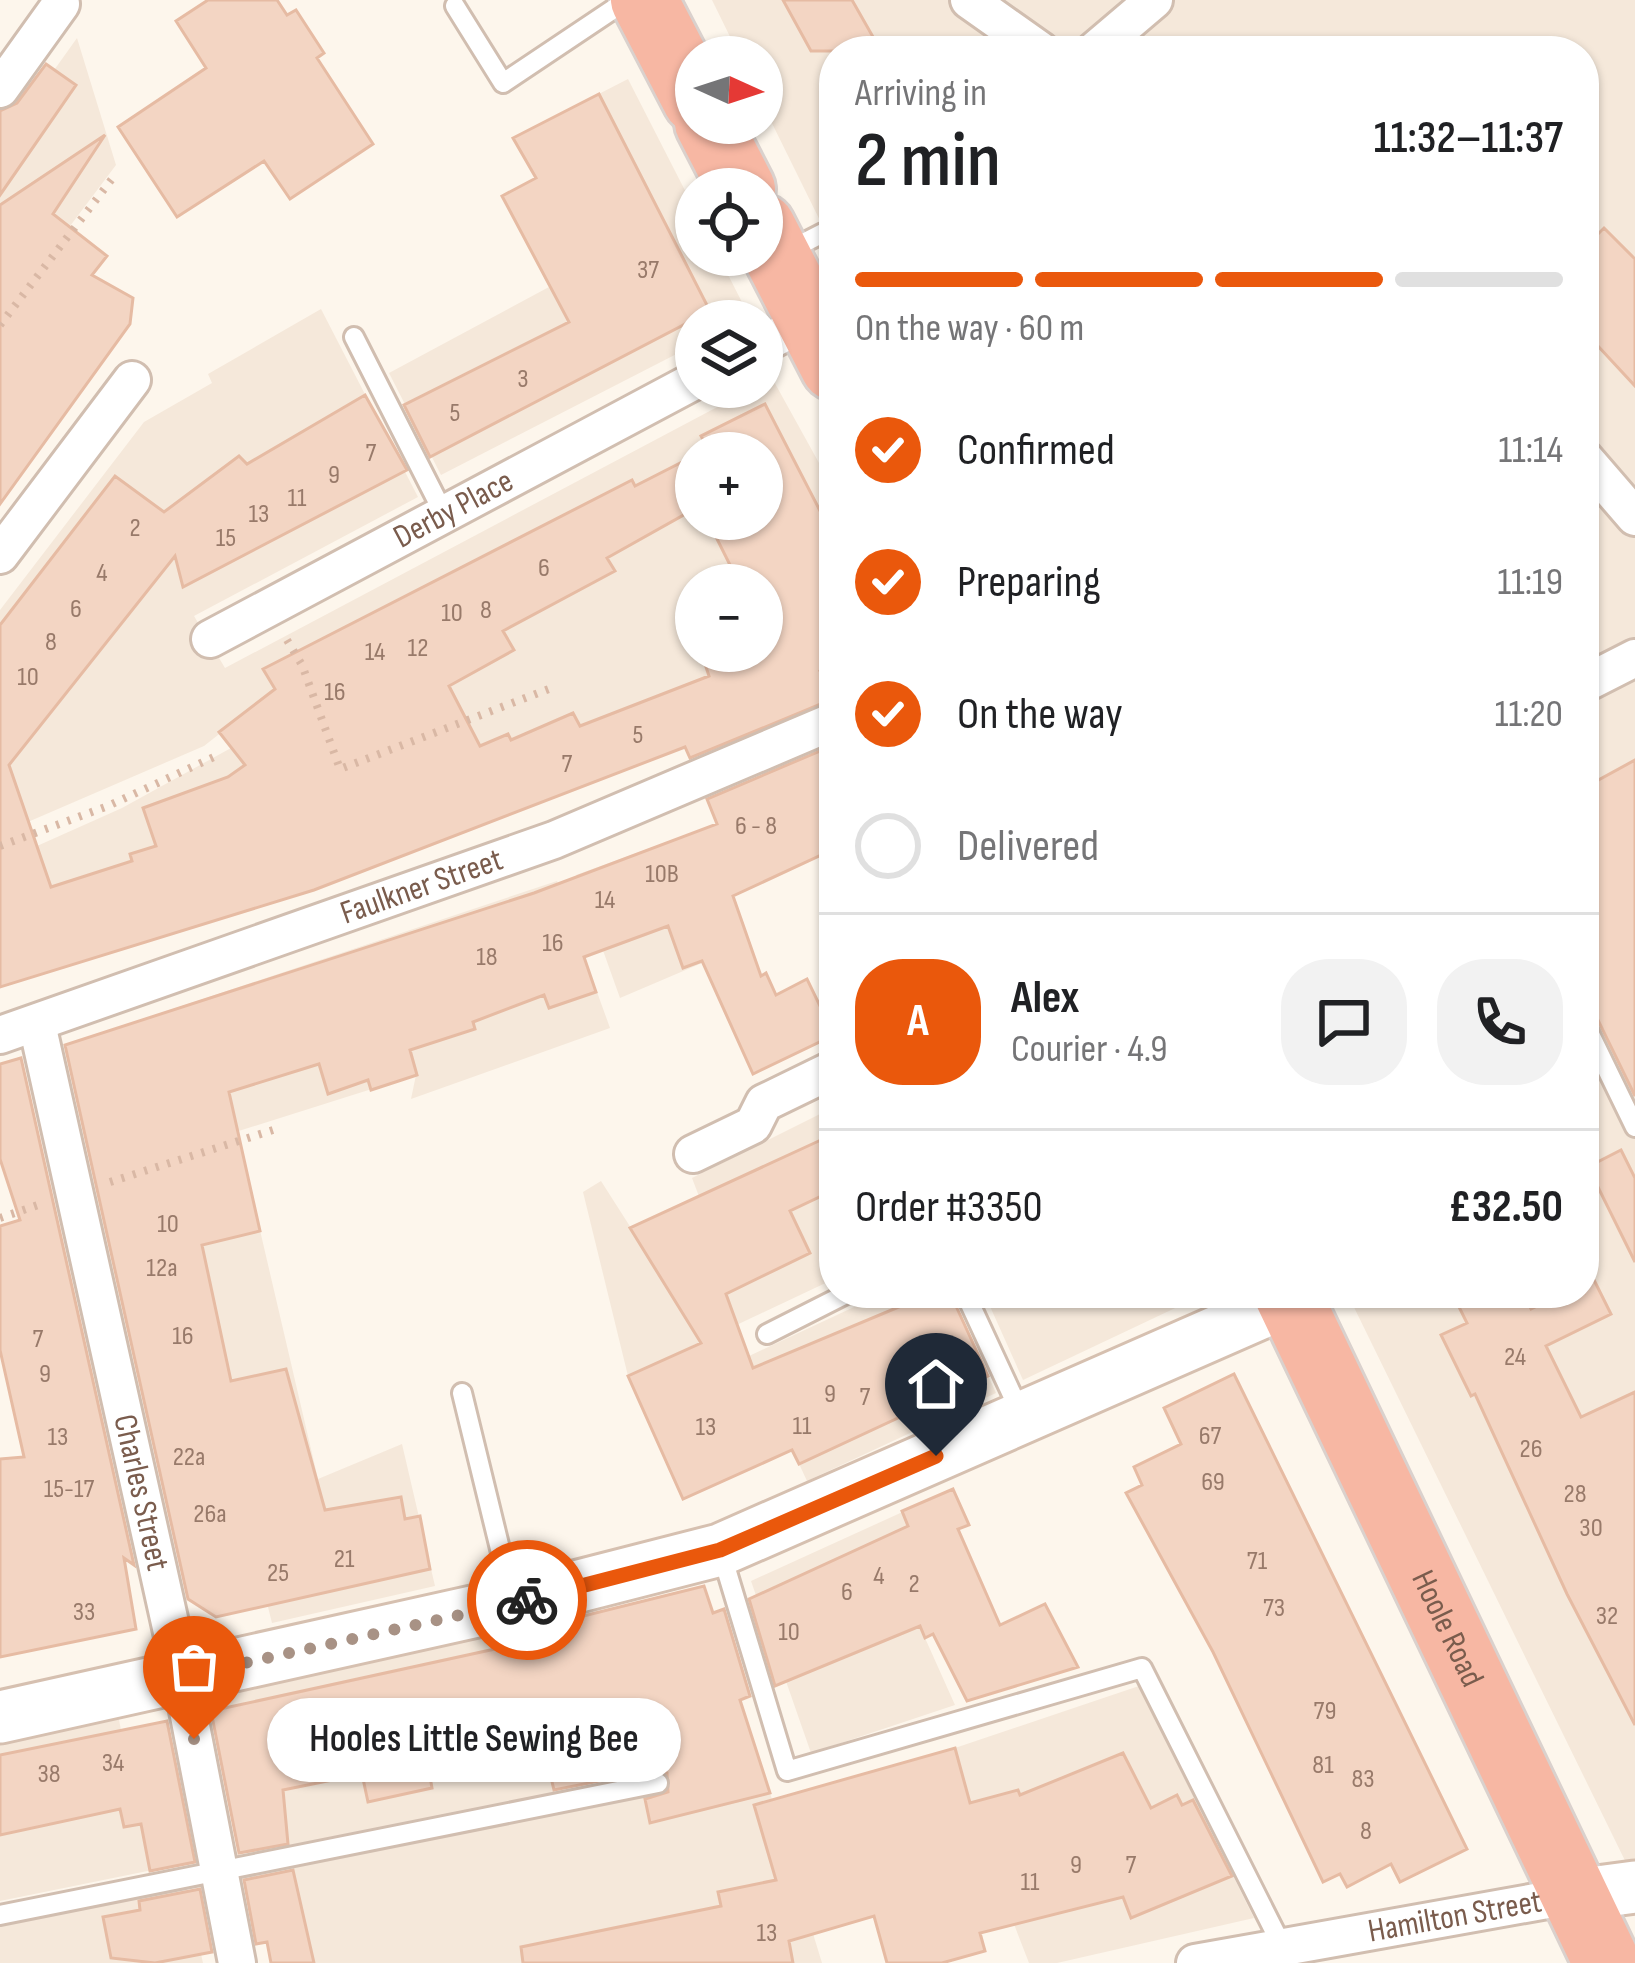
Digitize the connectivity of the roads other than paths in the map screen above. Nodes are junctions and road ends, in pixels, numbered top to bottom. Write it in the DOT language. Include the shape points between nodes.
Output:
graph roads {
  1 [pos="627,0"];
  2 [pos="644,0"];
  3 [pos="969,0"];
  4 [pos="1154,0"];
  5 [pos="61,4"];
  6 [pos="455,6"];
  7 [pos="1020,36"];
  8 [pos="1112,36"];
  9 [pos="675,60"];
  10 [pos="0,89"];
  11 [pos="787,239"];
  12 [pos="355,338"];
  13 [pos="802,344"];
  14 [pos="132,380"];
  15 [pos="675,391"];
  16 [pos="1599,476"];
  17 [pos="445,514"];
  18 [pos="1635,518"];
  19 [pos="0,555"];
  20 [pos="210,639"];
  21 [pos="1635,658"];
  22 [pos="1599,676"];
  23 [pos="819,728"];
  24 [pos="38,1024"];
  25 [pos="0,1035"];
  26 [pos="1599,1053"];
  27 [pos="819,1076"];
  28 [pos="1635,1127"];
  29 [pos="693,1154"];
  30 [pos="819,1308"];
  31 [pos="972,1308"];
  32 [pos="1264,1308"];
  33 [pos="1294,1308"];
  34 [pos="767,1334"];
  35 [pos="462,1393"];
  36 [pos="1023,1418"];
  37 [pos="720,1550"];
  38 [pos="513,1603"];
  39 [pos="182,1677"];
  40 [pos="0,1717"];
  41 [pos="658,1784"];
  42 [pos="218,1870"];
  43 [pos="1605,1891"];
  44 [pos="0,1915"];
  45 [pos="1281,1944"];
  46 [pos="237,1963"];
  47 [pos="1195,1963"];
  48 [pos="1607,1963"];
  1 -- 6 [label="lane" via="503,83"];
  2 -- 9 [label="highway"];
  3 -- 7 [label="street"];
  4 -- 8 [label="street"];
  5 -- 10 [label="street"];
  11 -- 13 [label="highway"];
  12 -- 17 [label="lane"];
  14 -- 19 [label="street"];
  15 -- 17 [label="street, Derby Place"];
  16 -- 18 [label="street"];
  17 -- 20 [label="street, Derby Place"];
  21 -- 22 [label="street"];
  23 -- 24 [label="street, Faulkner Street" via="554,840"];
  24 -- 25 [label="street, Faulkner Street"];
  24 -- 39 [label="street, Charles Street"];
  26 -- 28 [label="lane"];
  27 -- 29 [label="street" via="764,1103 753,1125"];
  30 -- 34 [label="lane"];
  31 -- 36 [label="lane"];
  32 -- 36 [label="street"];
  33 -- 43 [label="highway, Hoole Road"];
  35 -- 38 [label="lane"];
  36 -- 37 [label="street"];
  37 -- 38 [label="street"];
  37 -- 45 [label="lane" via="788,1771 1142,1668"];
  38 -- 39 [label="street"];
  39 -- 40 [label="street"];
  39 -- 42 [label="street, Charles Street"];
  41 -- 42 [label="lane"];
  42 -- 44 [label="lane"];
  42 -- 46 [label="street, Charles Street"];
  43 -- 45 [label="street, Hamilton Street"];
  43 -- 48 [label="highway, Hoole Road"];
  45 -- 47 [label="street, Hamilton Street"];
}
